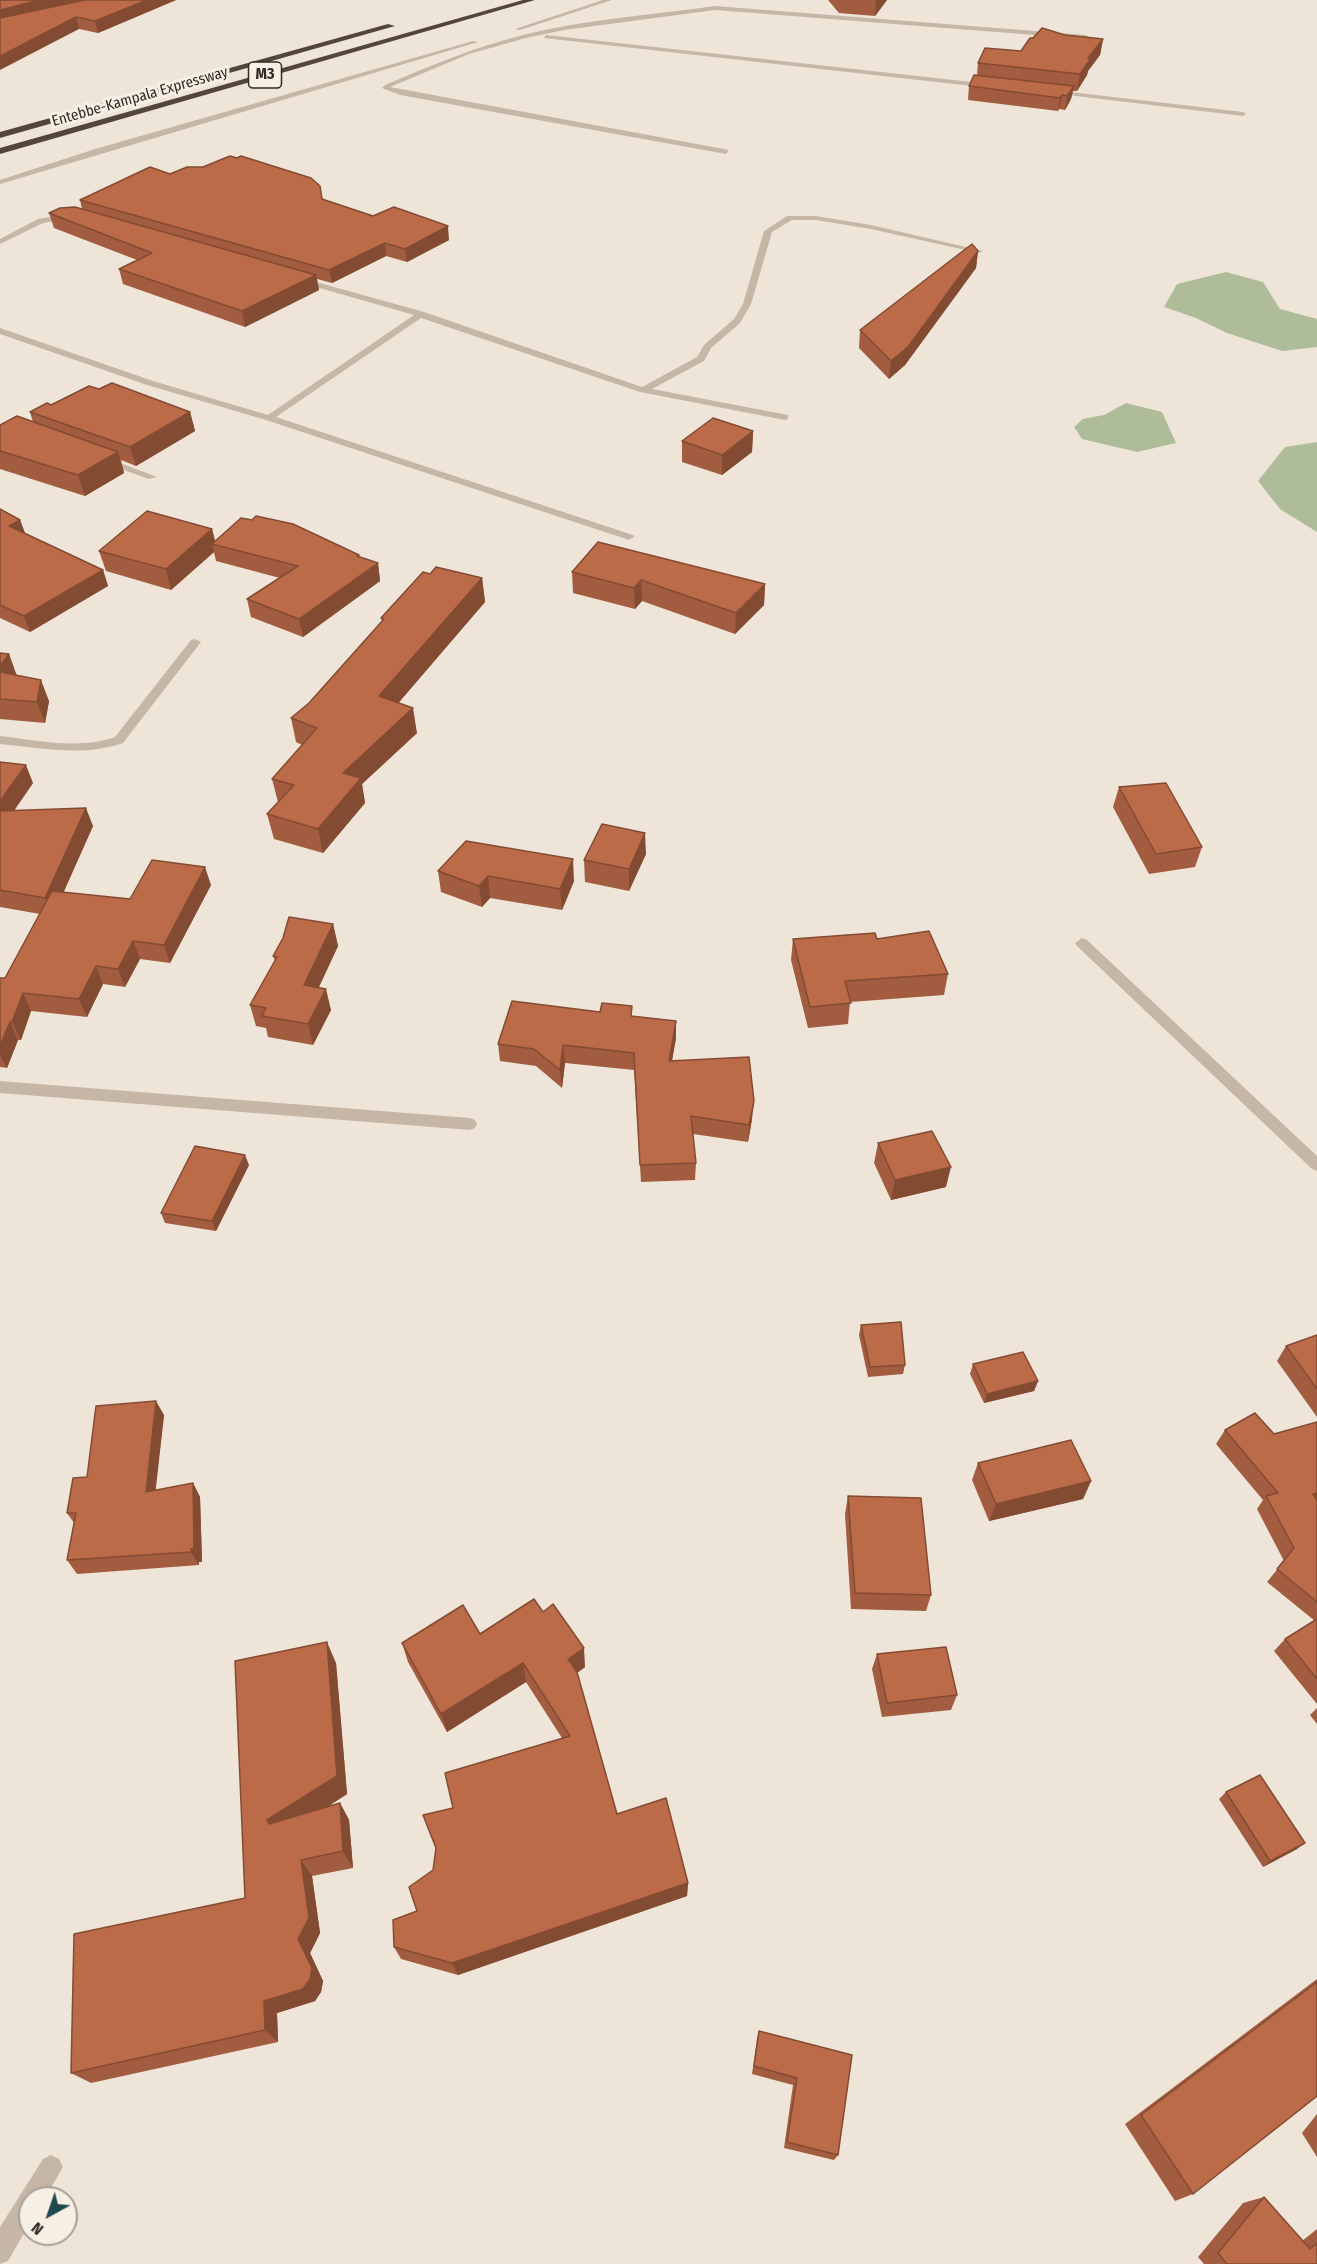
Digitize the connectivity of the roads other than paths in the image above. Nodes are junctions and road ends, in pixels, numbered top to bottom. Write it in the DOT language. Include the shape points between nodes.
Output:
graph roads {
  1 [pos="531,0"];
  2 [pos="609,0"];
  3 [pos="401,24"];
  4 [pos="504,34"];
  5 [pos="531,35"];
  6 [pos="1086,37"];
  7 [pos="998,86"];
  8 [pos="1044,92"];
  9 [pos="1243,114"];
  10 [pos="0,135"];
  11 [pos="0,151"];
  12 [pos="726,152"];
  13 [pos="0,182"];
  14 [pos="79,218"];
  15 [pos="0,242"];
  16 [pos="979,251"];
  17 [pos="294,278"];
  18 [pos="421,314"];
  19 [pos="0,331"];
  20 [pos="644,390"];
  21 [pos="784,417"];
  22 [pos="269,418"];
  23 [pos="98,458"];
  24 [pos="152,477"];
  25 [pos="628,537"];
  26 [pos="195,642"];
  27 [pos="0,740"];
  28 [pos="1082,943"];
  29 [pos="0,1087"];
  30 [pos="470,1124"];
  31 [pos="1317,1165"];
  32 [pos="51,2167"];
  33 [pos="39,2186"];
  34 [pos="18,2220"];
  35 [pos="0,2253"];
  1 -- 11 [label="highway, Entebbe-Kampala Expressway / M3"];
  2 -- 4 [label="street"];
  3 -- 10 [label="highway, Entebbe-Kampala Expressway / M3"];
  4 -- 5 [label="street"];
  4 -- 13 [label="street"];
  5 -- 6 [label="street" via="715,9"];
  5 -- 7 [label="street"];
  5 -- 12 [label="street" via="467,53 385,88"];
  8 -- 9 [label="street"];
  14 -- 15 [label="street" via="41,221"];
  16 -- 20 [label="street" via="871,227 790,218 768,231 747,304 737,321 707,347 701,358"];
  17 -- 18 [label="street"];
  18 -- 20 [label="street"];
  18 -- 22 [label="street"];
  19 -- 22 [label="street" via="150,383"];
  20 -- 21 [label="street"];
  22 -- 25 [label="street"];
  23 -- 24 [label="street"];
  26 -- 27 [label="street" via="119,740 89,747"];
  28 -- 31 [label="street"];
  29 -- 30 [label="street"];
  32 -- 33 [label="street"];
  34 -- 35 [label="street"];
}
